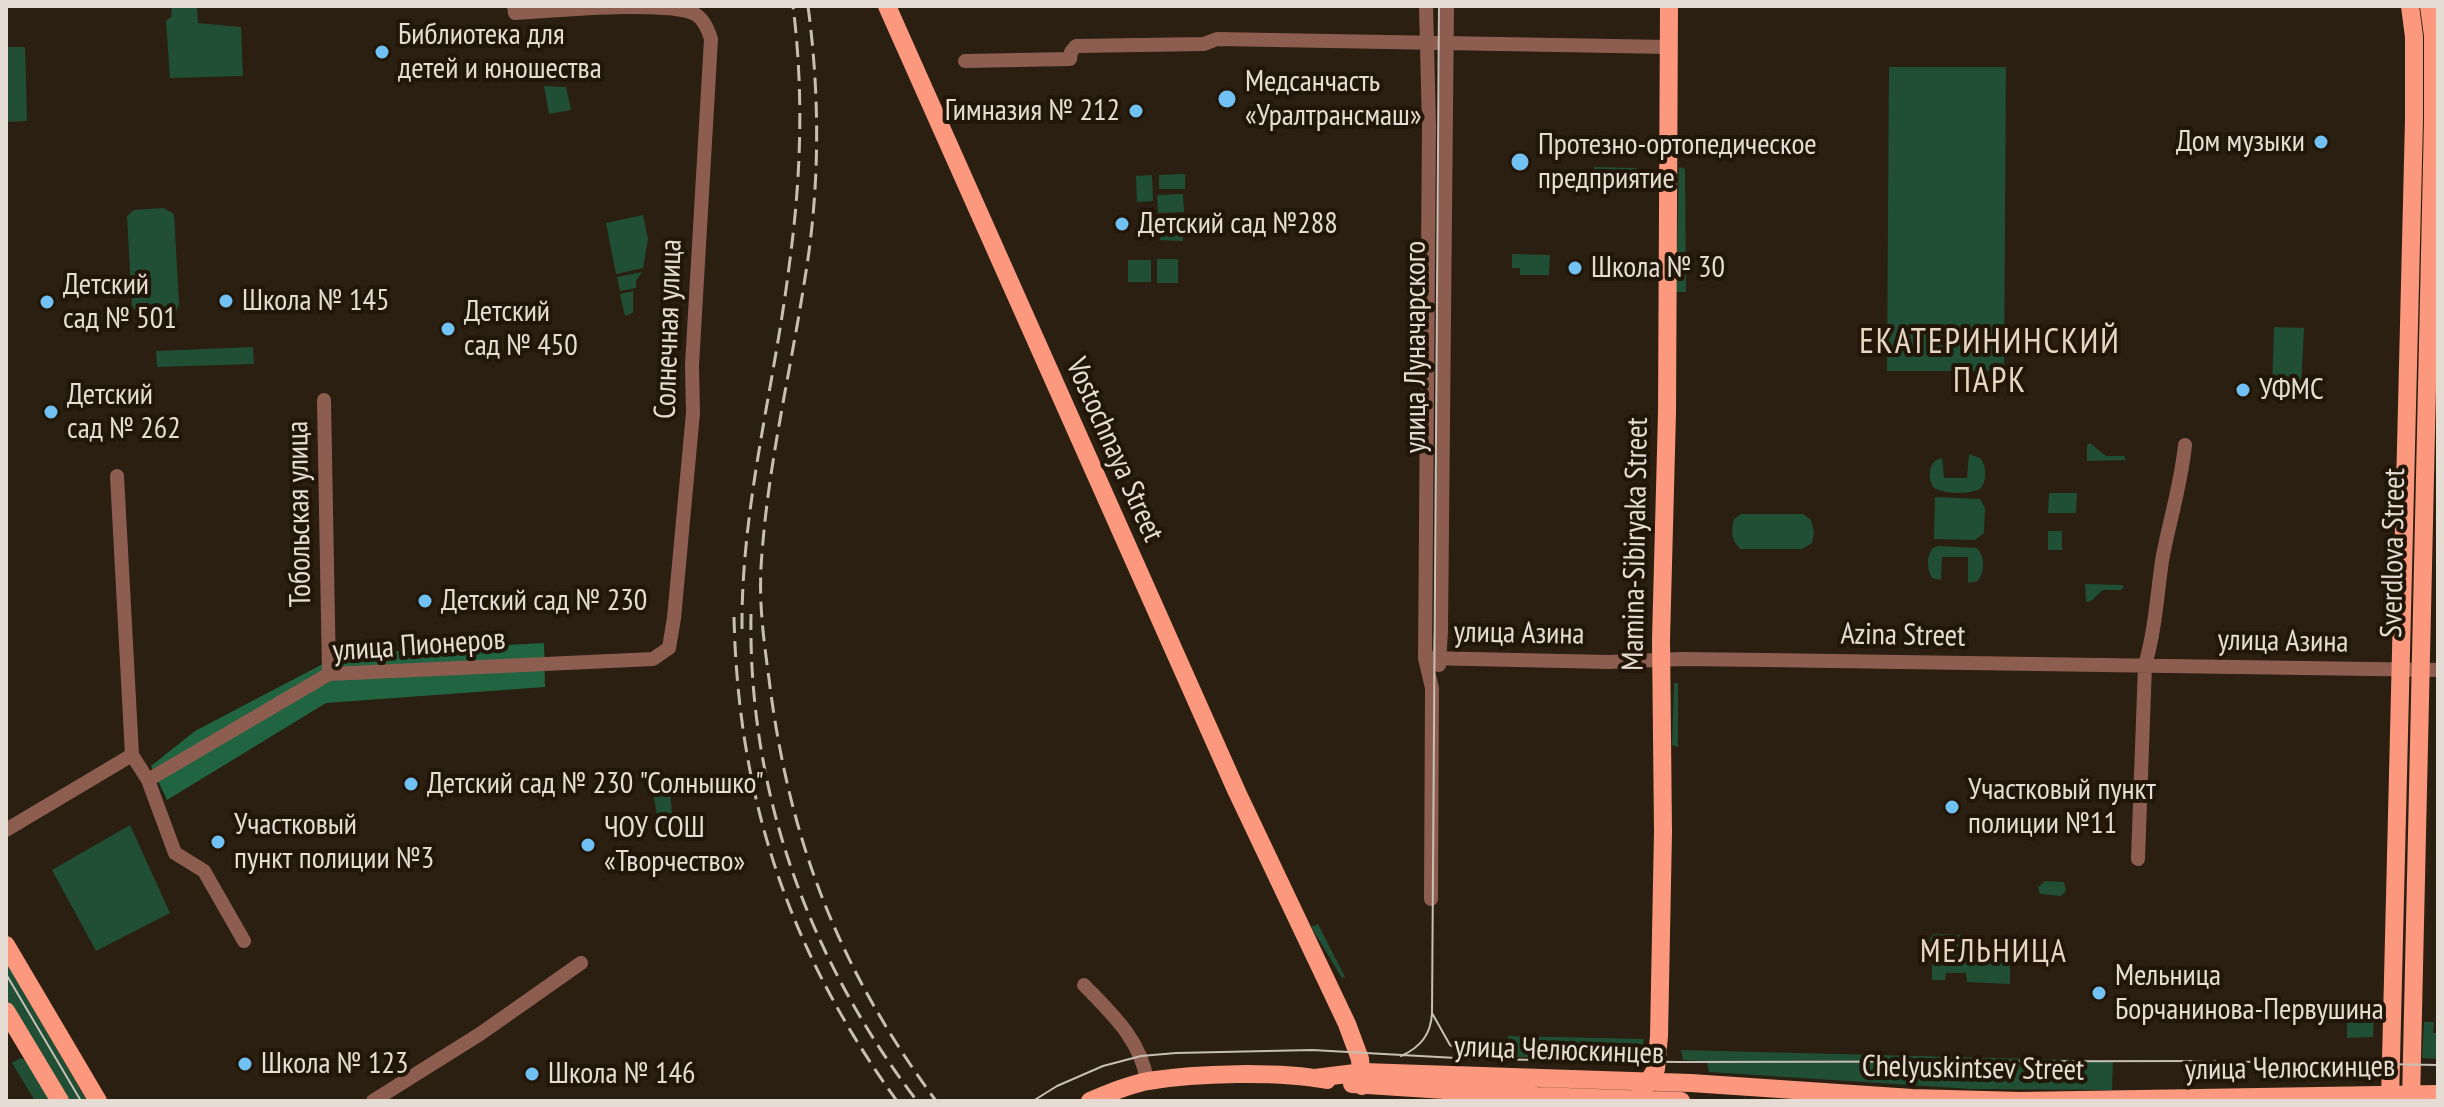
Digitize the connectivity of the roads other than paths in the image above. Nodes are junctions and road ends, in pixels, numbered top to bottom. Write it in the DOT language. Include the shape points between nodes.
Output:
graph roads {
  1 [pos="514,6"];
  2 [pos="887,6"];
  3 [pos="1426,6"];
  4 [pos="1447,6"];
  5 [pos="1669,6"];
  6 [pos="2424,10"];
  7 [pos="1427,42"];
  8 [pos="1447,42"];
  9 [pos="1669,47"];
  10 [pos="965,61"];
  11 [pos="2426,283"];
  12 [pos="324,400"];
  13 [pos="2185,445"];
  14 [pos="117,476"];
  15 [pos="669,648"];
  16 [pos="1425,658"];
  17 [pos="1441,658"];
  18 [pos="1661,661"];
  19 [pos="2145,665"];
  20 [pos="2420,670"];
  21 [pos="329,674"];
  22 [pos="1432,688"];
  23 [pos="132,755"];
  24 [pos="148,780"];
  25 [pos="6,830"];
  26 [pos="2138,859"];
  27 [pos="1431,899"];
  28 [pos="244,941"];
  29 [pos="6,945"];
  30 [pos="581,963"];
  31 [pos="1084,985"];
  32 [pos="6,1011"];
  33 [pos="1362,1079"];
  34 [pos="1593,1080"];
  35 [pos="1147,1081"];
  36 [pos="1648,1082"];
  37 [pos="2438,1094"];
  38 [pos="1801,1096"];
  39 [pos="2390,1098"];
  40 [pos="2411,1098"];
  41 [pos="1580,1100"];
  42 [pos="2143,1100"];
  43 [pos="60,1101"];
  44 [pos="98,1101"];
  45 [pos="373,1101"];
  46 [pos="1090,1101"];
  47 [pos="1637,1101"];
  48 [pos="1681,1101"];
  1 -- 15 [label="street, Солнечная улица" via="515,13 683,9 697,15 711,39 693,413"];
  2 -- 33 [label="main road" via="1237,792 1347,1024"];
  3 -- 7 [label="street, улица Луначарского"];
  4 -- 8 [label="street, улица Луначарского"];
  5 -- 9 [label="main road, Mamina-Sibiryaka Street"];
  6 -- 11 [label="main road, Sverdlova Street" via="2433,74"];
  7 -- 8 [label="street"];
  7 -- 10 [label="street" via="1217,39 1204,44 1076,46 1070,59"];
  7 -- 16 [label="street, улица Луначарского"];
  8 -- 9 [label="street"];
  8 -- 17 [label="street, улица Луначарского"];
  9 -- 18 [label="main road, Mamina-Sibiryaka Street"];
  11 -- 20 [label="main road, Sverdlova Street"];
  12 -- 21 [label="street, Тобольская улица"];
  13 -- 19 [label="street"];
  14 -- 23 [label="street"];
  15 -- 21 [label="street, улица Пионеров" via="653,659"];
  16 -- 17 [label="street, улица Азина"];
  16 -- 22 [label="street, улица Луначарского"];
  17 -- 18 [label="street, улица Азина"];
  17 -- 22 [label="street, улица Луначарского"];
  18 -- 19 [label="street, Azina Street"];
  18 -- 36 [label="main road, Mamina-Sibiryaka Street" via="1659,1036 1656,1069"];
  19 -- 20 [label="street, улица Азина"];
  19 -- 26 [label="street"];
  20 -- 39 [label="main road, Sverdlova Street"];
  20 -- 40 [label="main road, Sverdlova Street"];
  21 -- 24 [label="street, улица Пионеров"];
  22 -- 27 [label="street, улица Луначарского"];
  23 -- 24 [label="street"];
  23 -- 25 [label="street"];
  24 -- 28 [label="street" via="175,853 204,871"];
  29 -- 44 [label="main road"];
  30 -- 45 [label="street"];
  31 -- 35 [label="street" via="1137,1048"];
  32 -- 43 [label="main road"];
  33 -- 34 [label="main road, улица Челюскинцев"];
  33 -- 35 [label="main road, улица Челюскинцев" via="1229,1075"];
  33 -- 41 [label="main road, улица Челюскинцев"];
  34 -- 36 [label="main road, улица Челюскинцев"];
  34 -- 41 [label="main road"];
  35 -- 46 [label="main road, улица Челюскинцев"];
  36 -- 38 [label="main road, улица Челюскинцев"];
  36 -- 47 [label="main road, Mamina-Sibiryaka Street"];
  37 -- 40 [label="main road, улица Челюскинцев"];
  38 -- 42 [label="main road, Chelyuskintsev Street"];
  39 -- 40 [label="main road, улица Челюскинцев"];
  39 -- 42 [label="main road, улица Челюскинцев"];
  41 -- 47 [label="main road, улица Челюскинцев"];
  47 -- 48 [label="main road, улица Челюскинцев"];
}
